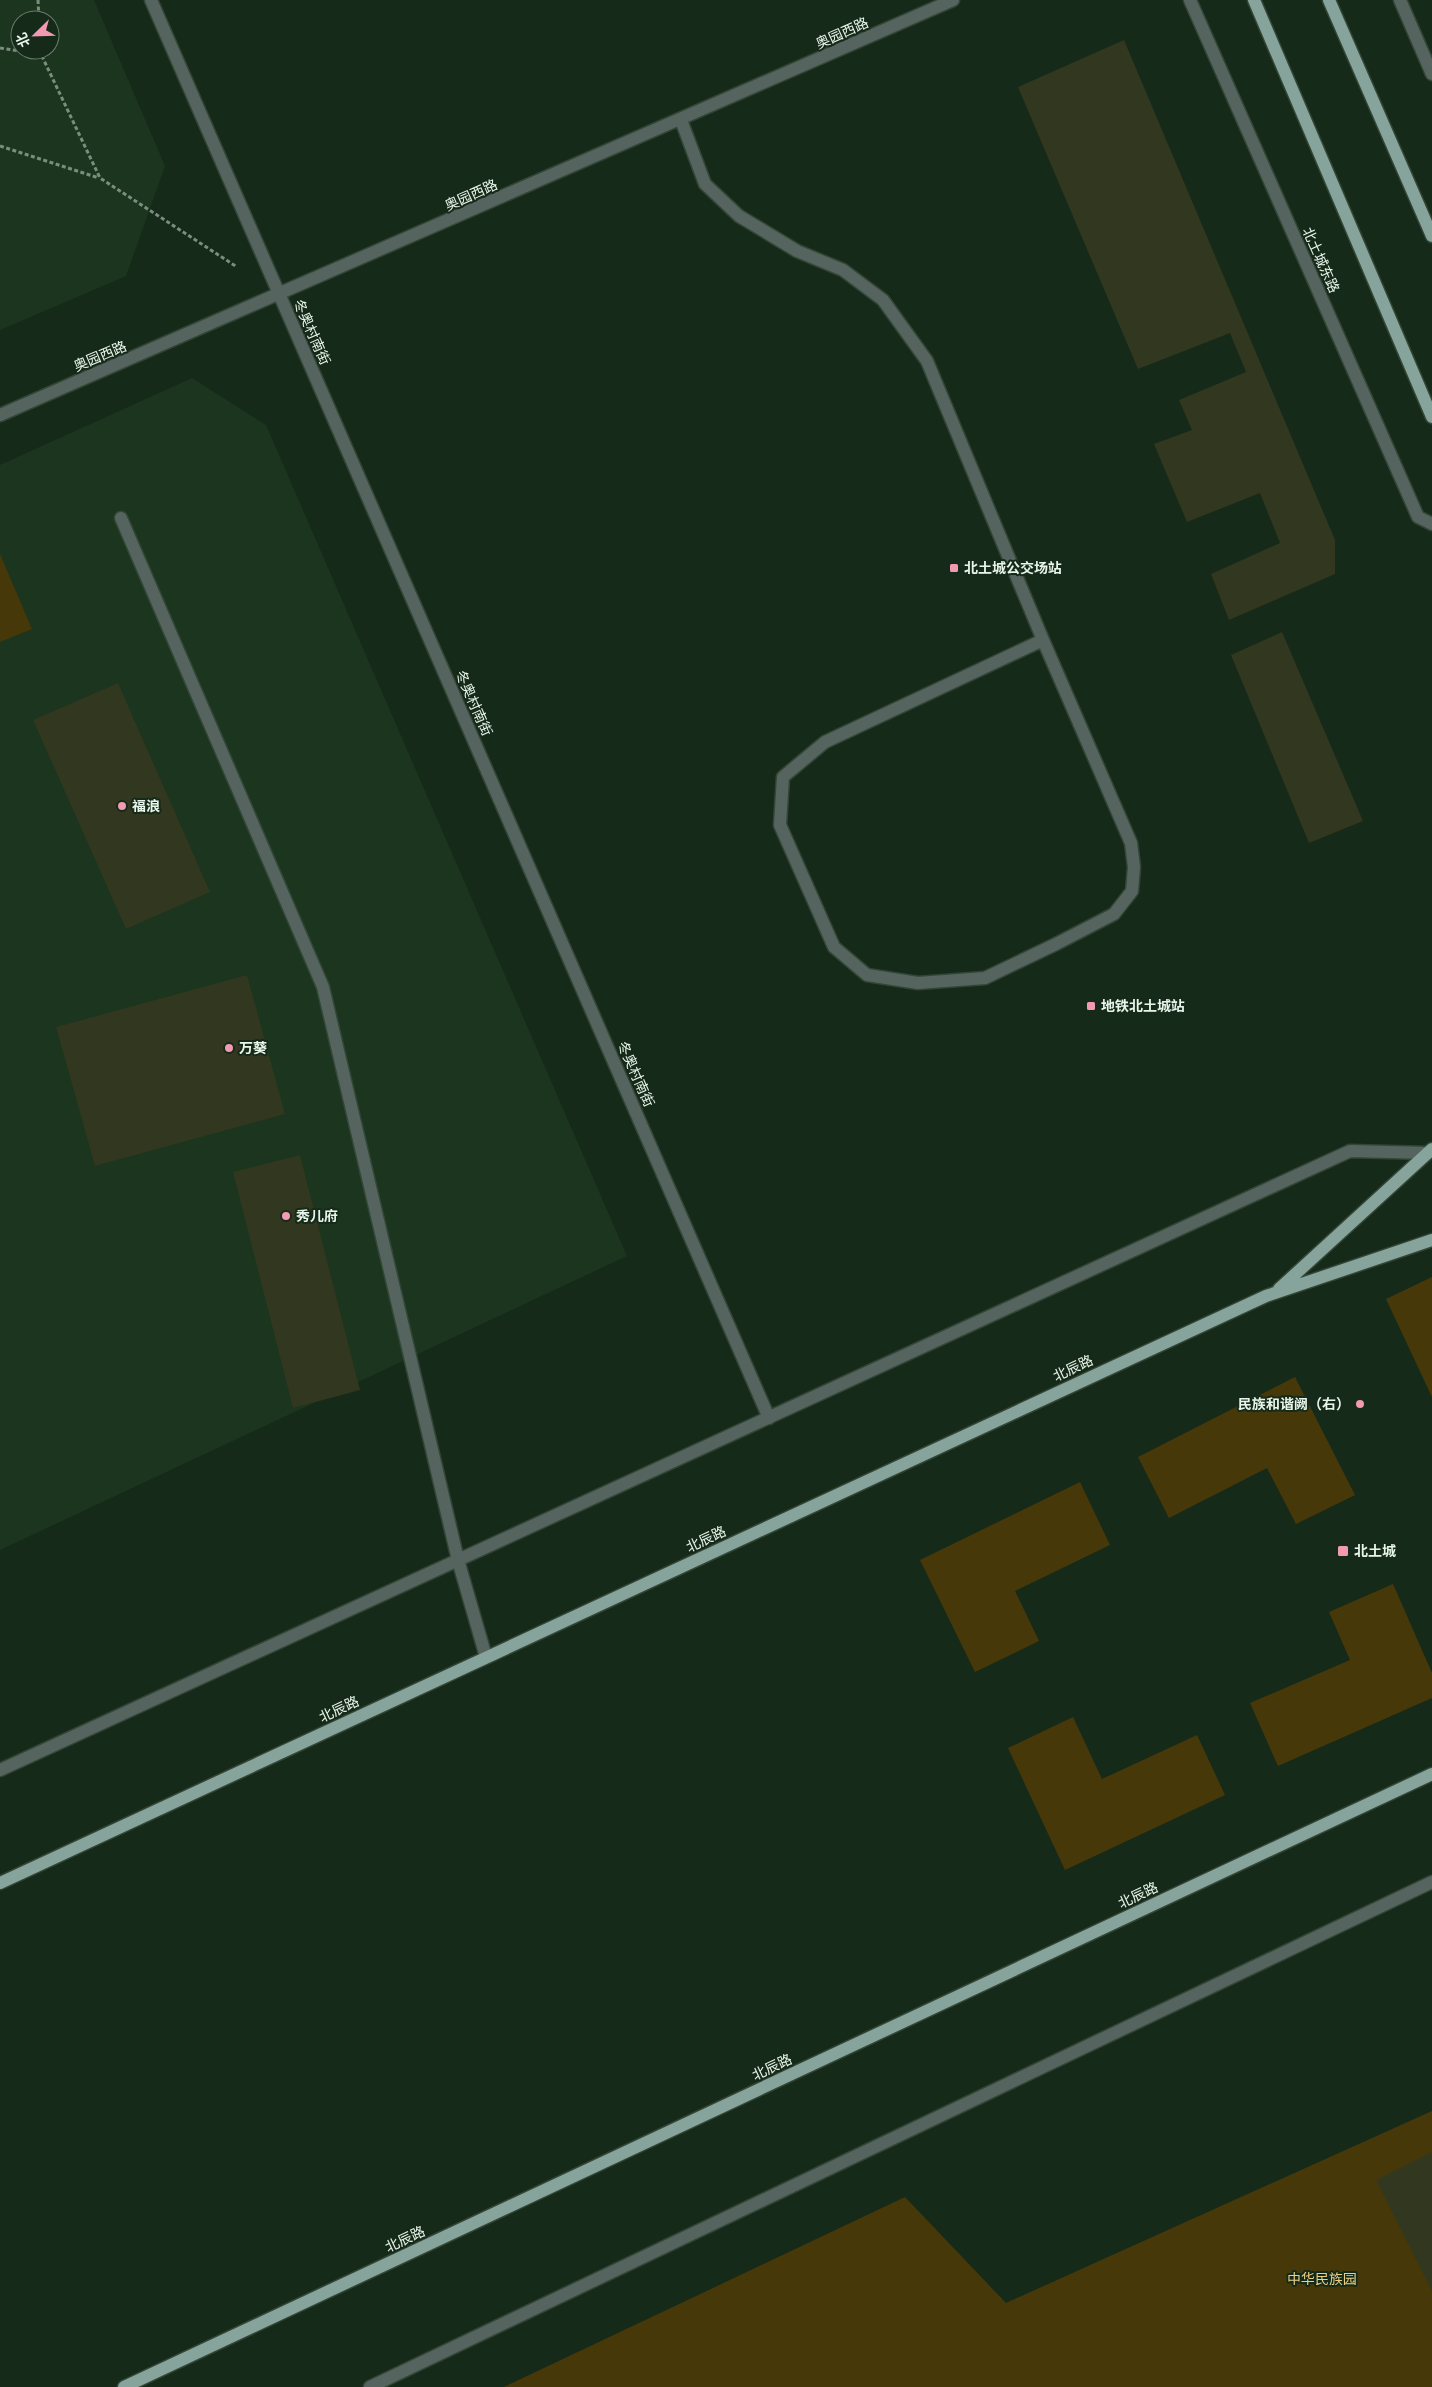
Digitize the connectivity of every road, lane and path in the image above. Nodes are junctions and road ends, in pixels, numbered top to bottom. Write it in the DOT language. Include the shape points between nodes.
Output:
graph roads {
  1 [pos="152,0"];
  2 [pos="953,0"];
  3 [pos="1190,0"];
  4 [pos="1254,0"];
  5 [pos="1329,0"];
  6 [pos="1400,0"];
  7 [pos="43,60"];
  8 [pos="1432,74"];
  9 [pos="680,120"];
  10 [pos="0,146"];
  11 [pos="100,178"];
  12 [pos="1432,236"];
  13 [pos="239,268"];
  14 [pos="280,295"];
  15 [pos="0,415"];
  16 [pos="1432,418"];
  17 [pos="121,518"];
  18 [pos="1432,524"];
  19 [pos="1043,640"];
  20 [pos="1430,1151"];
  21 [pos="1432,1240"];
  22 [pos="1275,1292"];
  23 [pos="769,1418"];
  24 [pos="458,1560"];
  25 [pos="486,1657"];
  26 [pos="0,1770"];
  27 [pos="1430,1776"];
  28 [pos="1432,1882"];
  29 [pos="0,1883"];
  30 [pos="124,2387"];
  31 [pos="370,2387"];
  1 -- 14 [label="street, 冬奥村南街"];
  2 -- 9 [label="street, 奥园西路"];
  3 -- 18 [label="street, 北土城东路" via="1418,517"];
  4 -- 16 [label="main road"];
  5 -- 12 [label="main road"];
  6 -- 8 [label="street"];
  7 -- 11 [label="path"];
  9 -- 14 [label="street, 奥园西路"];
  9 -- 19 [label="street" via="705,184 740,216 797,251 843,270 883,300 927,361"];
  10 -- 11 [label="path"];
  11 -- 13 [label="path"];
  14 -- 15 [label="street, 奥园西路"];
  14 -- 23 [label="street, 冬奥村南街"];
  17 -- 24 [label="street" via="323,988"];
  19 -- 19 [label="street" via="825,742 783,777 780,825 834,947 867,975 918,983 985,978 1114,914 1132,891 1131,843"];
  20 -- 22 [label="main road"];
  20 -- 23 [label="street" via="1350,1151"];
  21 -- 22 [label="main road, 北辰路"];
  22 -- 25 [label="main road, 北辰路"];
  23 -- 24 [label="street"];
  24 -- 25 [label="street"];
  24 -- 26 [label="street"];
  25 -- 29 [label="main road, 北辰路"];
  27 -- 30 [label="main road, 北辰路"];
  28 -- 31 [label="street"];
}
